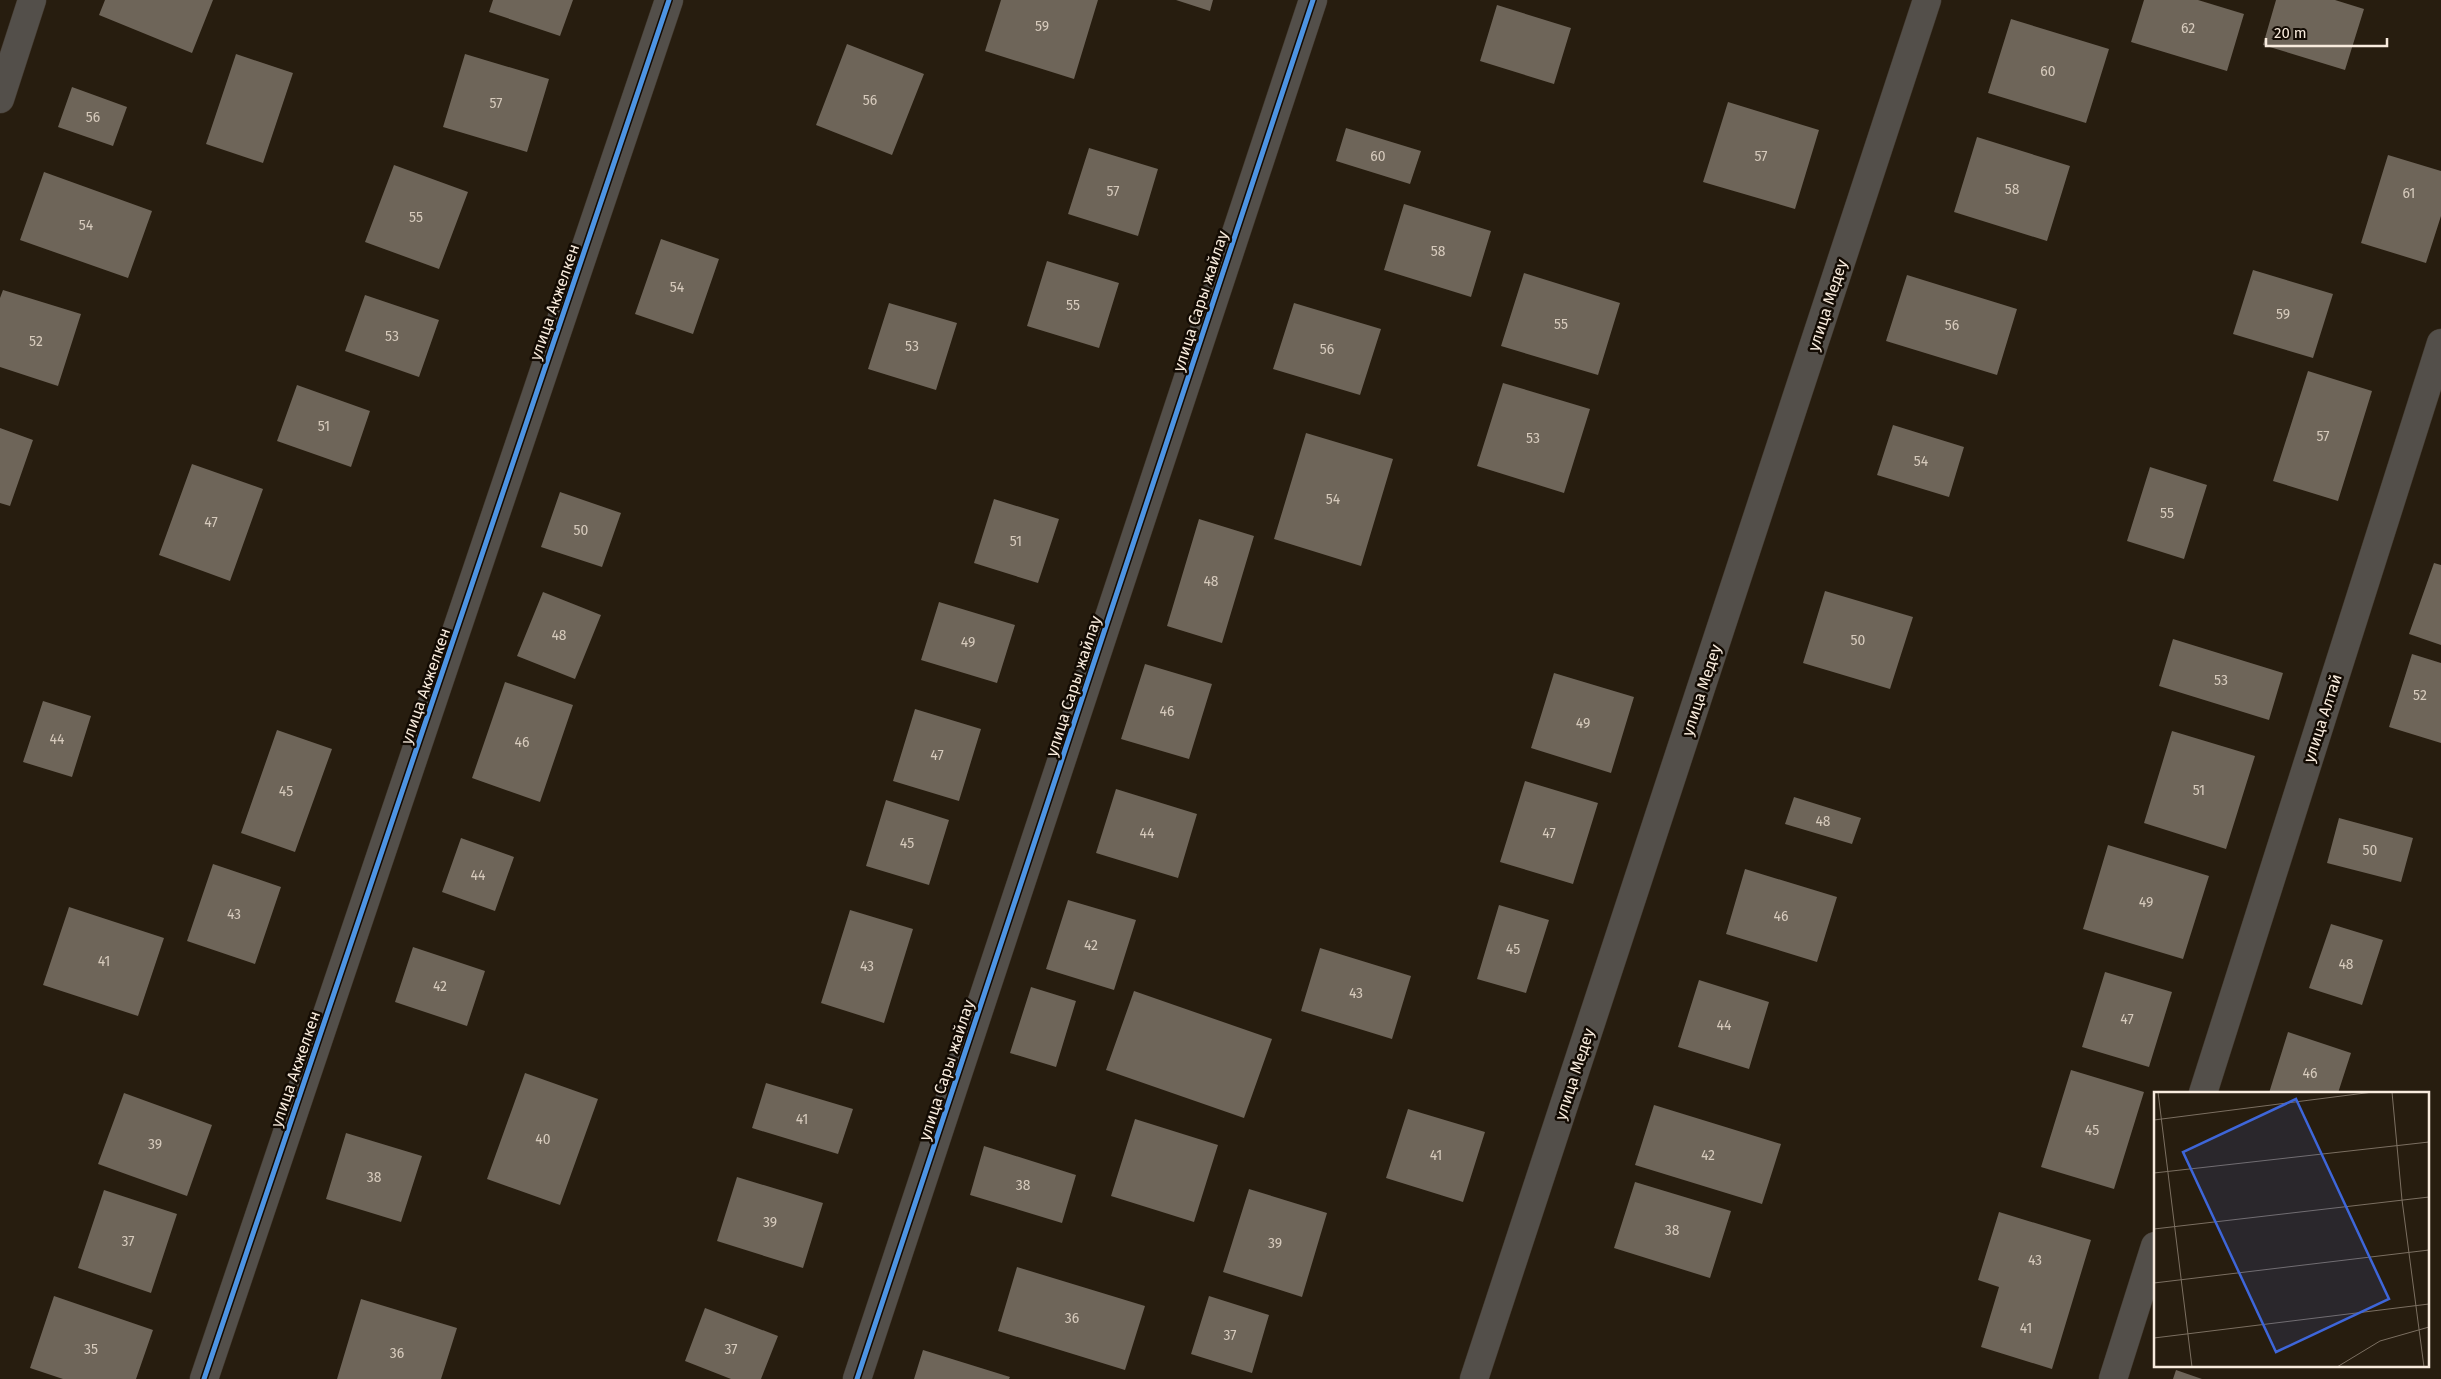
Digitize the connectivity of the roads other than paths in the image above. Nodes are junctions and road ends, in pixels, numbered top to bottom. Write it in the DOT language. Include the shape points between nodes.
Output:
graph roads {
  1 [pos="32,0"];
  2 [pos="669,0"];
  3 [pos="1313,0"];
  4 [pos="1927,0"];
  5 [pos="0,99"];
  6 [pos="2441,343"];
  7 [pos="2203,1092"];
  8 [pos="2154,1249"];
  9 [pos="204,1379"];
  10 [pos="857,1379"];
  11 [pos="1474,1379"];
  12 [pos="2113,1379"];
  1 -- 5 [label="street"];
  2 -- 9 [label="street, улица Акжелкен"];
  3 -- 10 [label="street, улица Сары жайлау"];
  4 -- 11 [label="street, улица Медеу"];
  6 -- 7 [label="street, улица Алтай"];
  8 -- 12 [label="street"];
}
